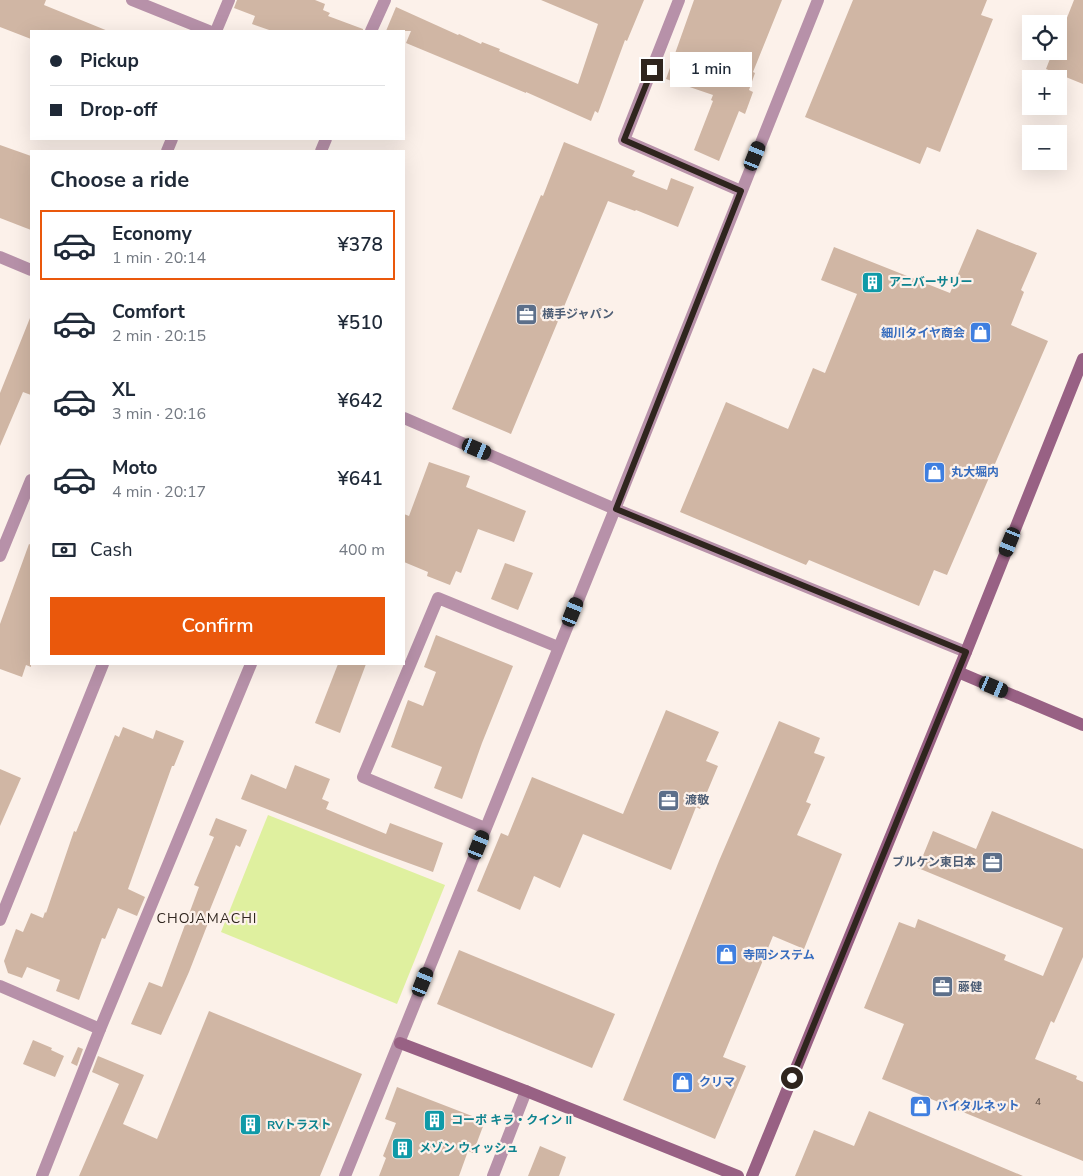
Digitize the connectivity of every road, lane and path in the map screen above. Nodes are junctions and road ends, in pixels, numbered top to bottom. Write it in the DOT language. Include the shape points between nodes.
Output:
graph roads {
  1 [pos="132,0"];
  2 [pos="229,0"];
  3 [pos="385,0"];
  4 [pos="679,0"];
  5 [pos="818,0"];
  6 [pos="207,30"];
  7 [pos="216,30"];
  8 [pos="371,30"];
  9 [pos="741,191"];
  10 [pos="0,257"];
  11 [pos="30,270"];
  12 [pos="1083,359"];
  13 [pos="405,418"];
  14 [pos="30,482"];
  15 [pos="616,509"];
  16 [pos="0,556"];
  17 [pos="558,646"];
  18 [pos="966,652"];
  19 [pos="103,665"];
  20 [pos="251,665"];
  21 [pos="958,672"];
  22 [pos="1083,725"];
  23 [pos="485,828"];
  24 [pos="0,920"];
  25 [pos="0,986"];
  26 [pos="100,1029"];
  27 [pos="400,1043"];
  28 [pos="526,1091"];
  29 [pos="42,1176"];
  30 [pos="345,1176"];
  31 [pos="493,1176"];
  32 [pos="738,1176"];
  33 [pos="752,1176"];
  1 -- 6 [label="street"];
  2 -- 7 [label="street"];
  3 -- 8 [label="street"];
  4 -- 9 [label="street" via="624,140"];
  5 -- 9 [label="street"];
  9 -- 15 [label="street"];
  10 -- 11 [label="street"];
  12 -- 18 [label="street"];
  13 -- 15 [label="street"];
  14 -- 16 [label="street"];
  15 -- 17 [label="street"];
  15 -- 18 [label="street"];
  17 -- 23 [label="street"];
  17 -- 23 [label="street" via="438,598 363,777"];
  18 -- 21 [label="street"];
  19 -- 24 [label="street"];
  20 -- 26 [label="street"];
  21 -- 22 [label="street"];
  21 -- 33 [label="street"];
  23 -- 27 [label="street"];
  25 -- 26 [label="street"];
  26 -- 29 [label="street"];
  27 -- 28 [label="street"];
  27 -- 30 [label="street"];
  28 -- 31 [label="street"];
  28 -- 32 [label="street"];
}
